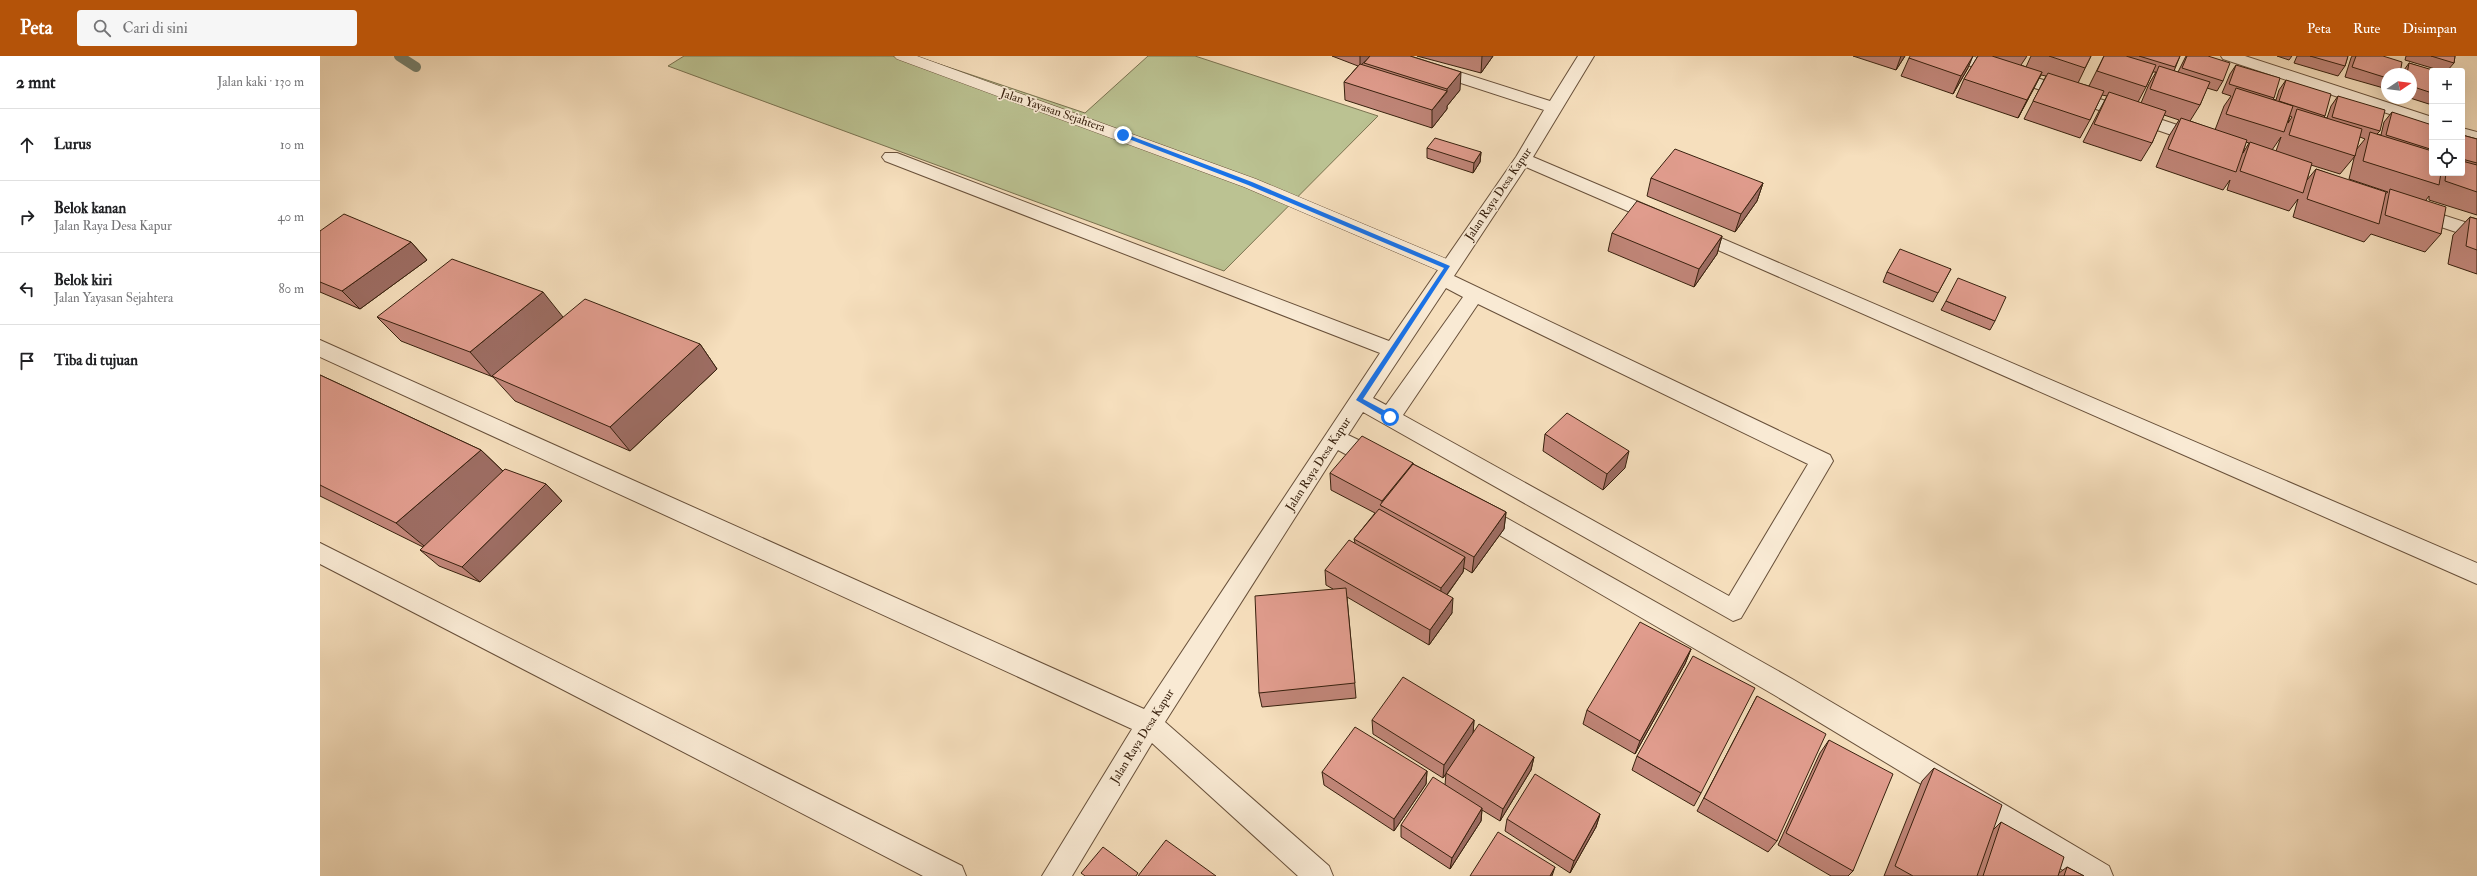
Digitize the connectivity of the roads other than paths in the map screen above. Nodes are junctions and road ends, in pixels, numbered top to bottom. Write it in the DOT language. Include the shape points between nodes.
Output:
graph roads {
  1 [pos="902,56"];
  2 [pos="1393,56"];
  3 [pos="1586,56"];
  4 [pos="1956,56"];
  5 [pos="2229,56"];
  6 [pos="1554,108"];
  7 [pos="2429,122"];
  8 [pos="2465,134"];
  9 [pos="2477,138"];
  10 [pos="2215,144"];
  11 [pos="890,157"];
  12 [pos="1523,159"];
  13 [pos="2402,207"];
  14 [pos="2477,232"];
  15 [pos="1444,273"];
  16 [pos="1475,294"];
  17 [pos="320,348"];
  18 [pos="1393,350"];
  19 [pos="1359,400"];
  20 [pos="1390,417"];
  21 [pos="1334,438"];
  22 [pos="1399,470"];
  23 [pos="1460,502"];
  24 [pos="320,553"];
  25 [pos="2477,574"];
  26 [pos="1149,724"];
  27 [pos="952,876"];
  28 [pos="1056,876"];
  29 [pos="1319,876"];
  30 [pos="2099,876"];
  1 -- 15 [label="lane, Jalan Yayasan Sejahtera" via="1250,183"];
  2 -- 6 [label="street"];
  3 -- 6 [label="street, Jalan Raya Desa Kapur"];
  4 -- 10 [label="street"];
  5 -- 7 [label="street"];
  6 -- 12 [label="street, Jalan Raya Desa Kapur"];
  8 -- 9 [label="street"];
  11 -- 18 [label="street"];
  12 -- 15 [label="street, Jalan Raya Desa Kapur"];
  12 -- 25 [label="street"];
  13 -- 14 [label="street"];
  15 -- 16 [label="street"];
  15 -- 18 [label="street, Jalan Raya Desa Kapur"];
  16 -- 20 [label="street"];
  16 -- 20 [label="street" via="1822,461 1733,611"];
  17 -- 26 [label="street"];
  18 -- 19 [label="street, Jalan Raya Desa Kapur"];
  19 -- 20 [label="street"];
  19 -- 21 [label="street, Jalan Raya Desa Kapur"];
  21 -- 22 [label="street"];
  21 -- 26 [label="street, Jalan Raya Desa Kapur"];
  23 -- 30 [label="street" via="1785,688"];
  24 -- 27 [label="street"];
  26 -- 28 [label="street, Jalan Raya Desa Kapur"];
  26 -- 29 [label="street"];
}
